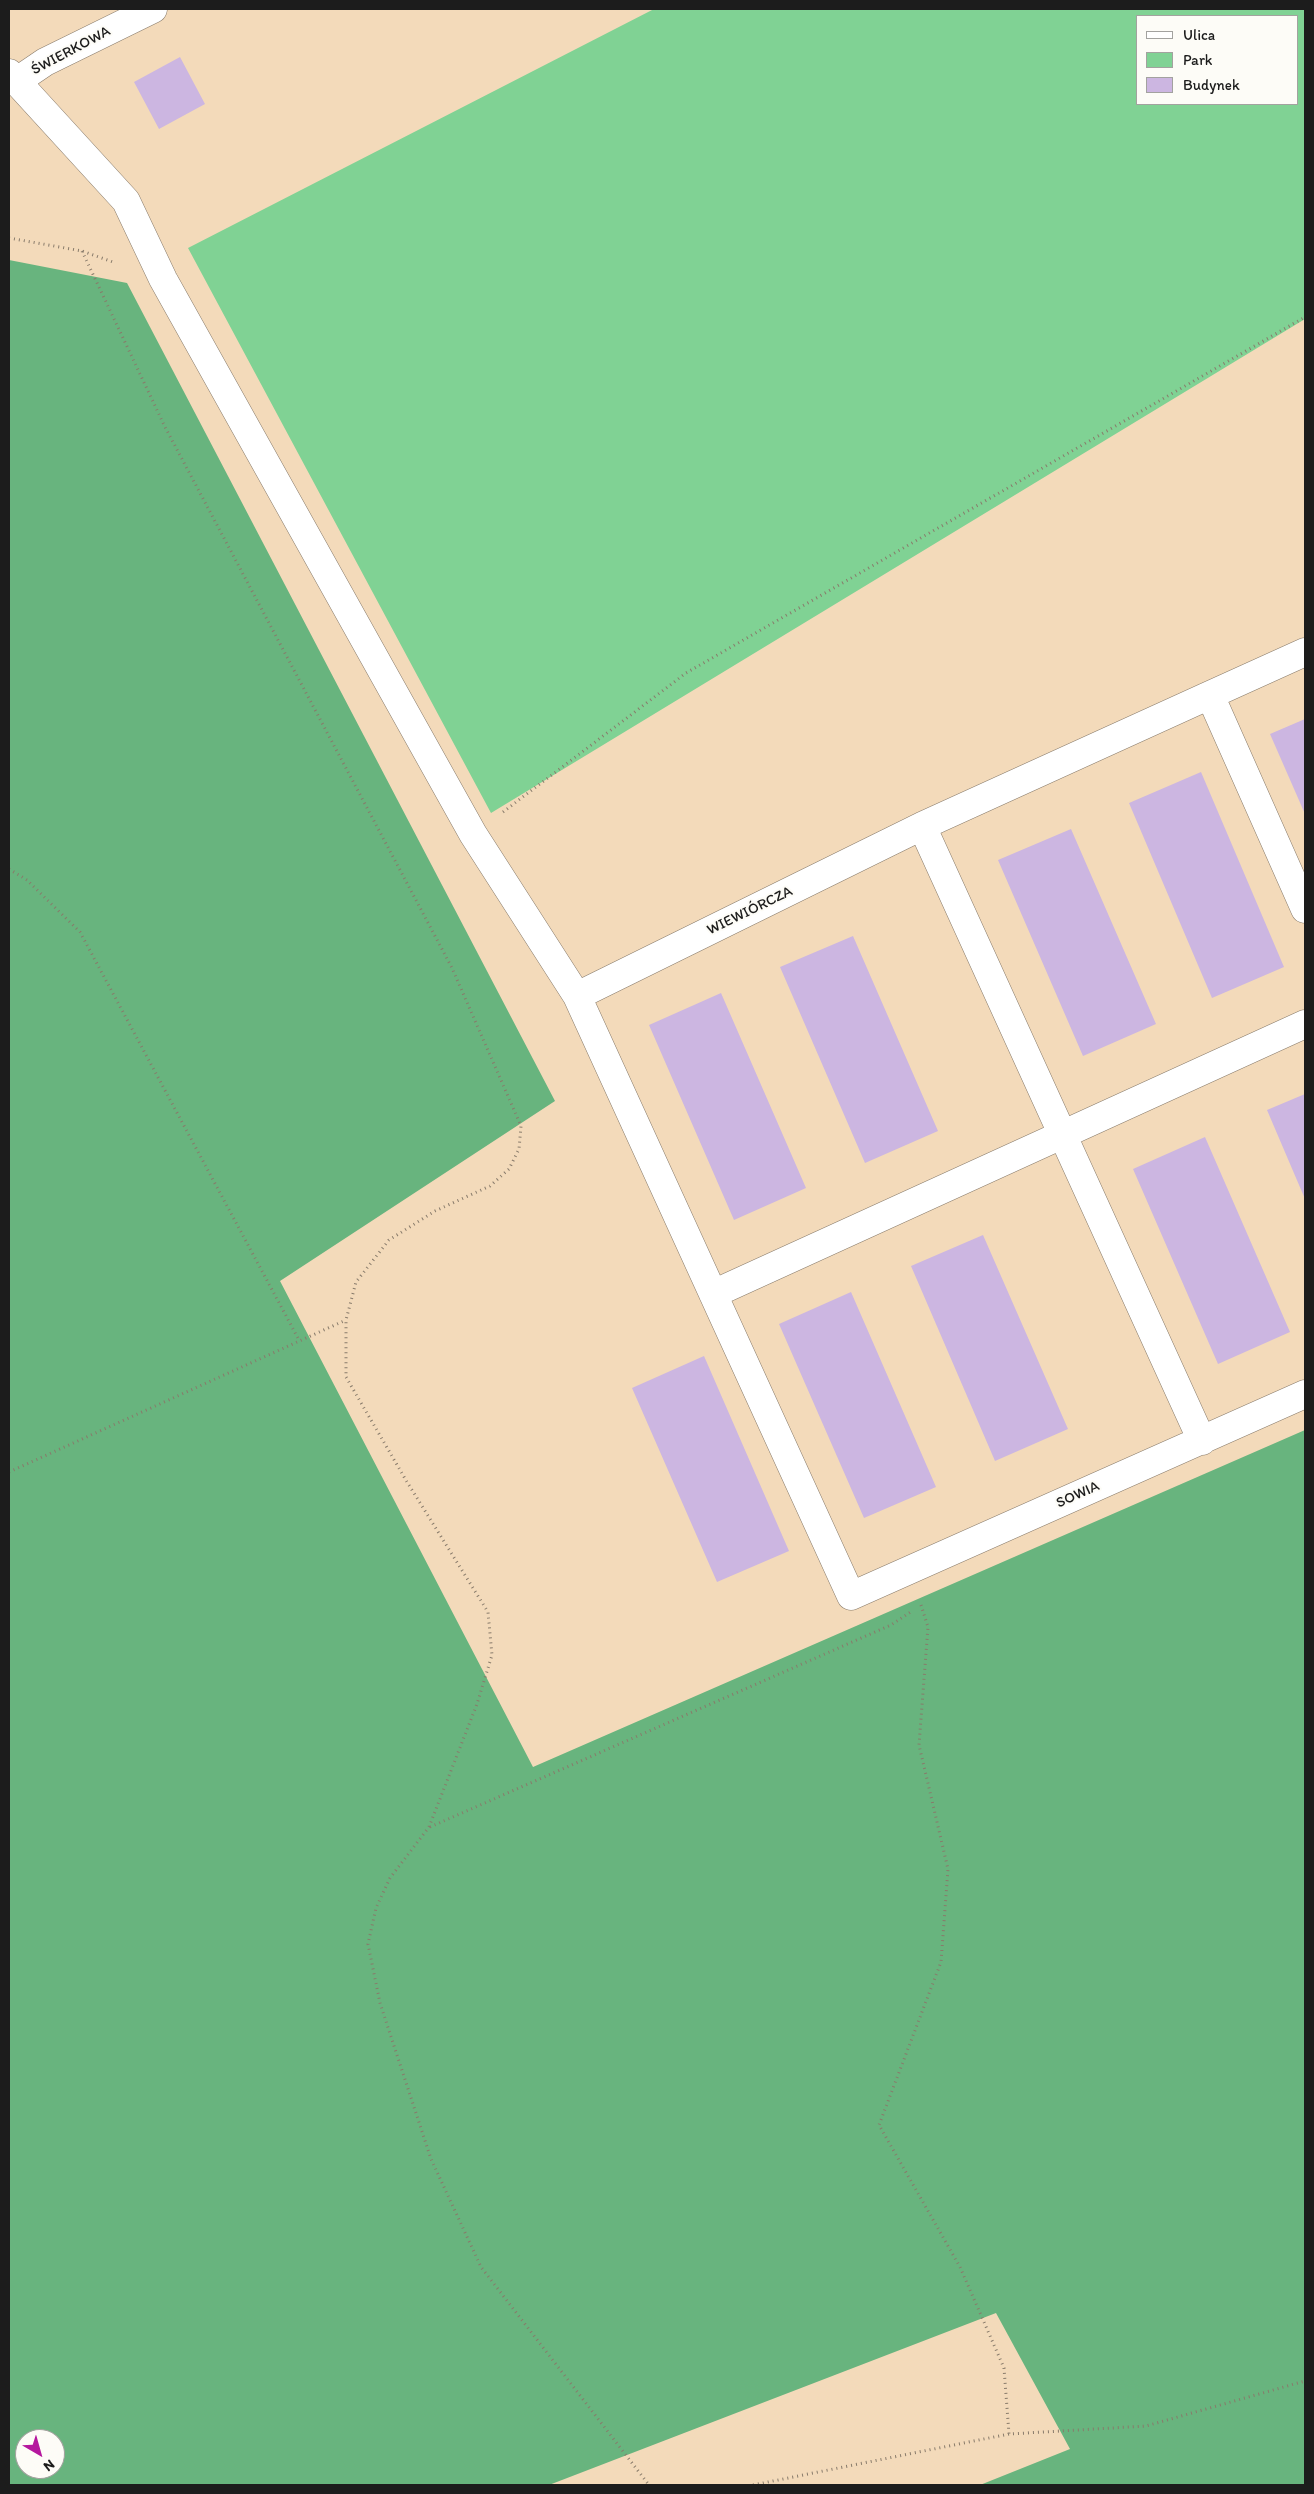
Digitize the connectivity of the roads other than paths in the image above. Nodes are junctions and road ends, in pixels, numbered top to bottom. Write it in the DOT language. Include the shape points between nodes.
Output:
graph roads {
  1 [pos="153,9"];
  2 [pos="13,77"];
  3 [pos="1305,652"];
  4 [pos="1210,694"];
  5 [pos="922,826"];
  6 [pos="1305,910"];
  7 [pos="577,996"];
  8 [pos="1305,1024"];
  9 [pos="1063,1133"];
  10 [pos="713,1294"];
  11 [pos="1305,1394"];
  12 [pos="1202,1441"];
  1 -- 2 [label="street, ŚWIERKOWA"];
  2 -- 7 [label="street" via="126,201 163,279 474,834"];
  3 -- 4 [label="street, WIEWIÓRCZA"];
  4 -- 5 [label="street, WIEWIÓRCZA"];
  4 -- 6 [label="street"];
  5 -- 7 [label="street, WIEWIÓRCZA"];
  5 -- 9 [label="street"];
  7 -- 10 [label="street"];
  8 -- 9 [label="street"];
  9 -- 10 [label="street"];
  9 -- 12 [label="street"];
  10 -- 12 [label="street, SOWIA" via="851,1596"];
  11 -- 12 [label="street, SOWIA"];
}
